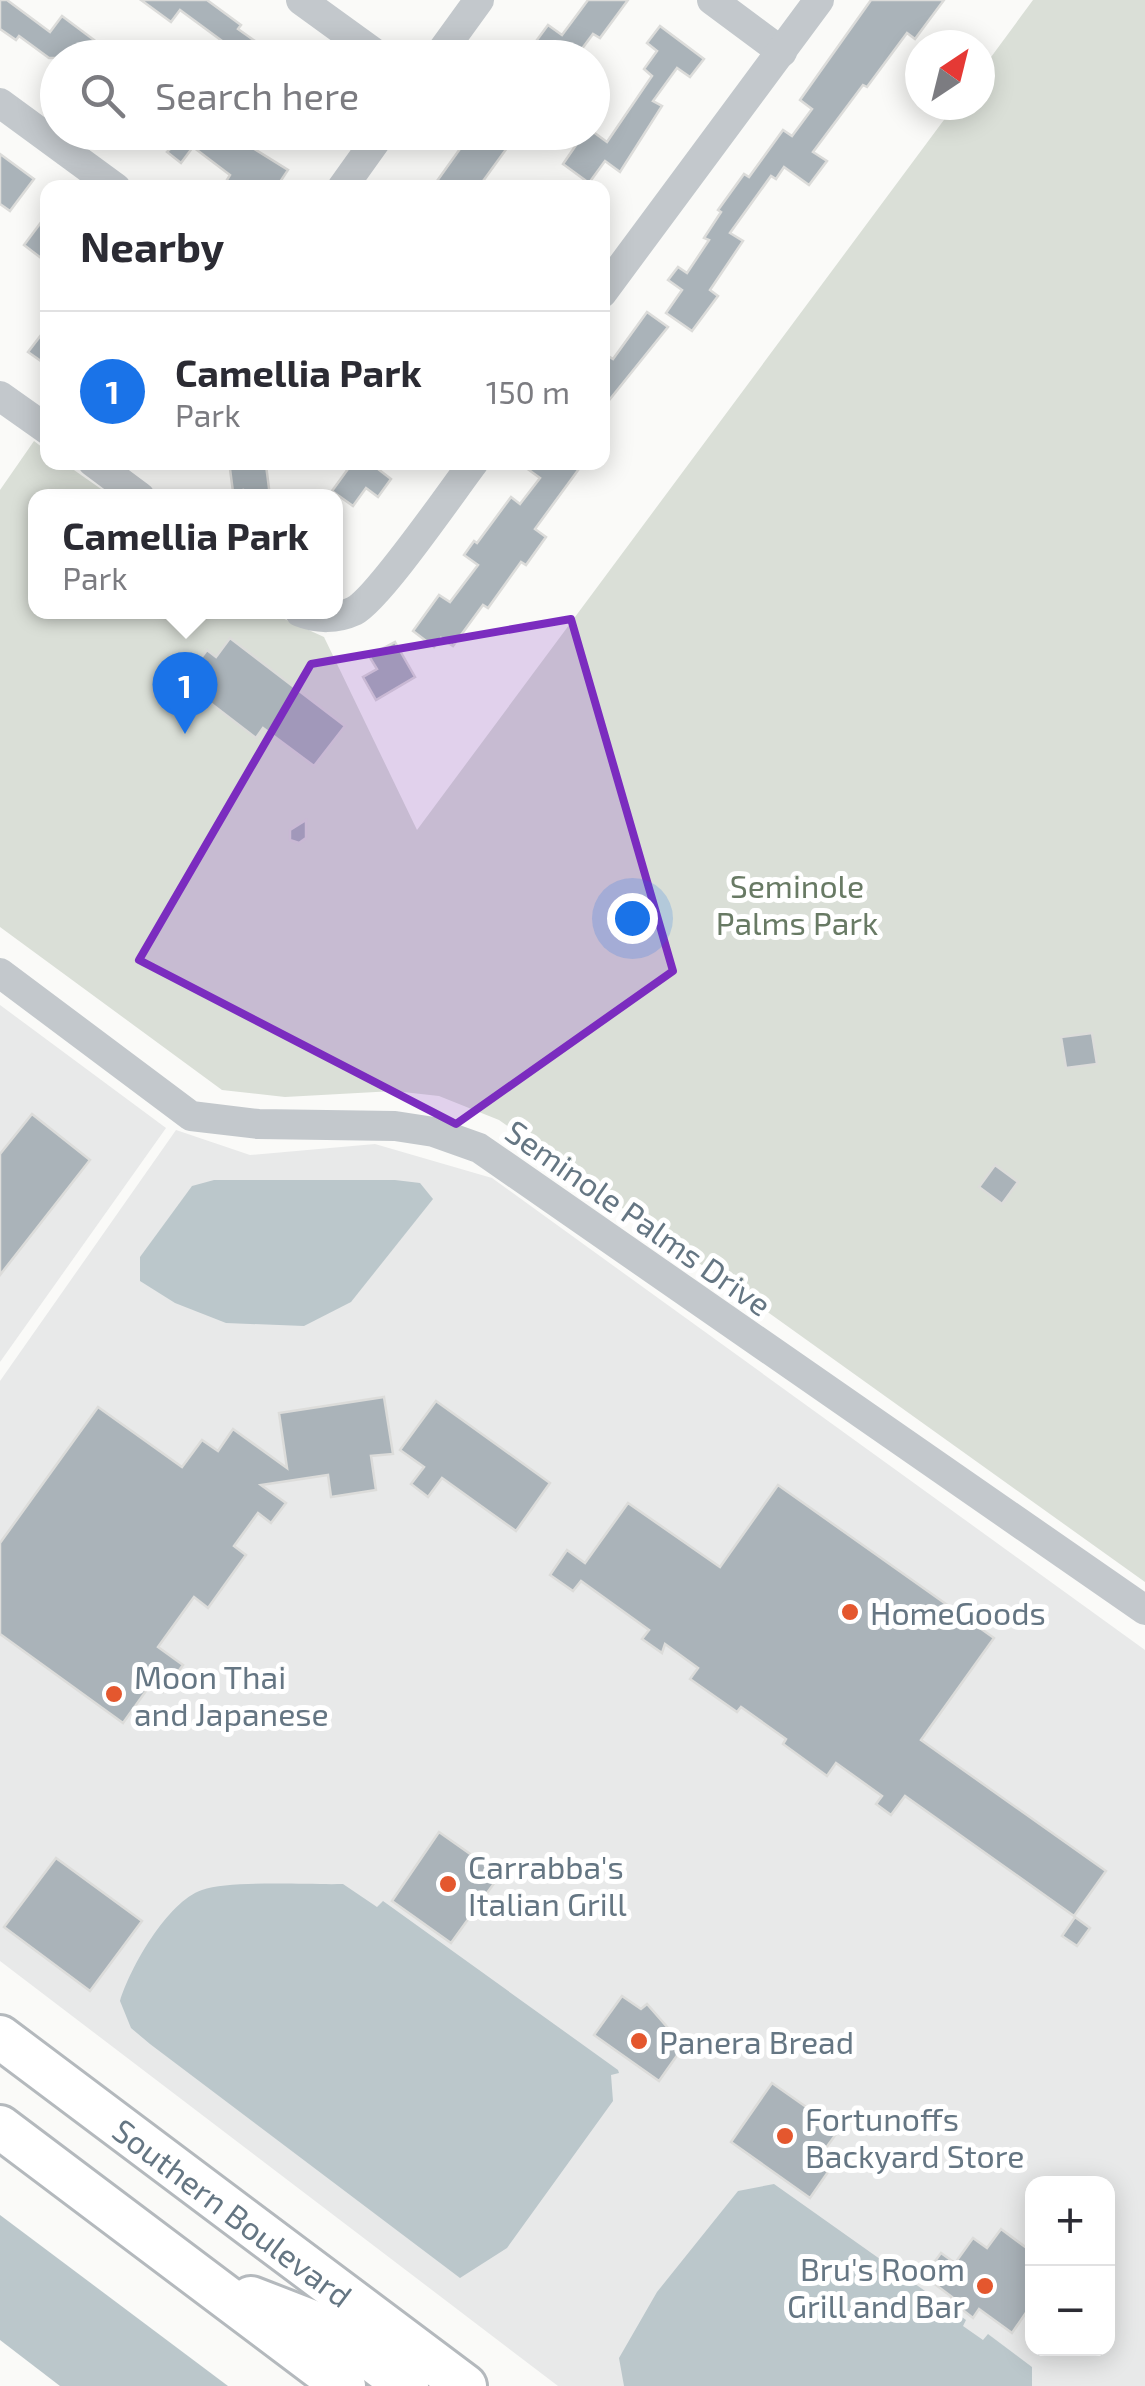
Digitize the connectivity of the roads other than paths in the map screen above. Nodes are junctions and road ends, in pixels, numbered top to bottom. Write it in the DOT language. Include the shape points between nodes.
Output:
graph roads {
  1 [pos="301,0"];
  2 [pos="479,0"];
  3 [pos="712,0"];
  4 [pos="819,0"];
  5 [pos="356,40"];
  6 [pos="450,40"];
  7 [pos="782,52"];
  8 [pos="0,103"];
  9 [pos="40,132"];
  10 [pos="64,150"];
  11 [pos="369,150"];
  12 [pos="105,180"];
  13 [pos="348,180"];
  14 [pos="610,282"];
  15 [pos="0,396"];
  16 [pos="40,424"];
  17 [pos="111,470"];
  18 [pos="468,470"];
  19 [pos="135,481"];
  20 [pos="343,614"];
  21 [pos="0,973"];
  22 [pos="1145,1610"];
  23 [pos="0,2037"];
  24 [pos="0,2127"];
  25 [pos="204,2280"];
  26 [pos="344,2386"];
  27 [pos="407,2386"];
  28 [pos="465,2386"];
  1 -- 5 [label="street"];
  2 -- 6 [label="street"];
  3 -- 7 [label="street"];
  4 -- 7 [label="street"];
  7 -- 14 [label="street"];
  8 -- 9 [label="street"];
  10 -- 12 [label="street"];
  11 -- 13 [label="street"];
  15 -- 16 [label="street"];
  17 -- 19 [label="street"];
  18 -- 20 [label="street" via="366,603"];
  21 -- 22 [label="street, Seminole Palms Drive" via="191,1116 395,1126 479,1148"];
  23 -- 28 [label="highway, Southern Boulevard"];
  24 -- 25 [label="highway"];
  25 -- 26 [label="highway"];
  25 -- 27 [label="highway" via="331,2329"];
}
